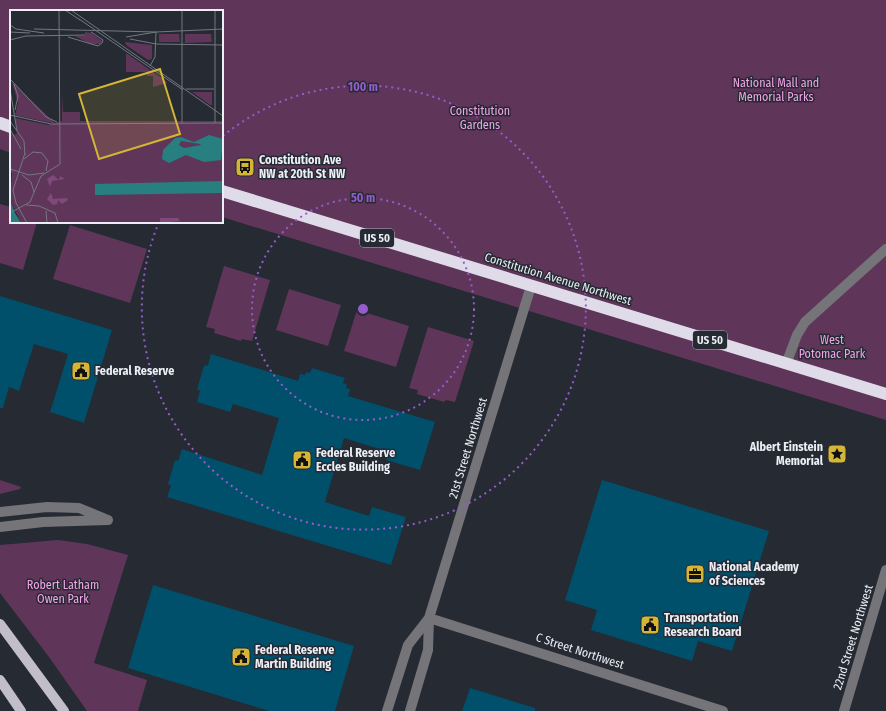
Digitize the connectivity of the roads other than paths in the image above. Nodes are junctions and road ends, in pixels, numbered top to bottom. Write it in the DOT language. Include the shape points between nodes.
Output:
graph roads {
  1 [pos="0,123"];
  2 [pos="10,127"];
  3 [pos="223,191"];
  4 [pos="886,249"];
  5 [pos="531,286"];
  6 [pos="786,364"];
  7 [pos="886,394"];
  8 [pos="0,512"];
  9 [pos="0,527"];
  10 [pos="886,570"];
  11 [pos="429,618"];
  12 [pos="0,624"];
  13 [pos="0,680"];
  14 [pos="21,711"];
  15 [pos="64,711"];
  16 [pos="387,711"];
  17 [pos="410,711"];
  18 [pos="723,711"];
  19 [pos="844,711"];
  1 -- 2 [label="highway"];
  3 -- 5 [label="highway, Constitution Avenue Northwest / US 50"];
  4 -- 6 [label="street" via="805,322"];
  5 -- 6 [label="highway, Constitution Avenue Northwest / US 50"];
  5 -- 11 [label="street, 21st Street Northwest"];
  6 -- 7 [label="highway, Constitution Avenue Northwest / US 50"];
  8 -- 9 [label="street" via="47,507 79,508 108,520 43,522"];
  10 -- 19 [label="street, 22nd Street Northwest"];
  11 -- 16 [label="street, 21st Street Northwest" via="408,645"];
  11 -- 17 [label="street, 21st Street Northwest" via="428,650"];
  11 -- 18 [label="street, C Street Northwest"];
  12 -- 15 [label="main road"];
  13 -- 14 [label="main road"];
}
